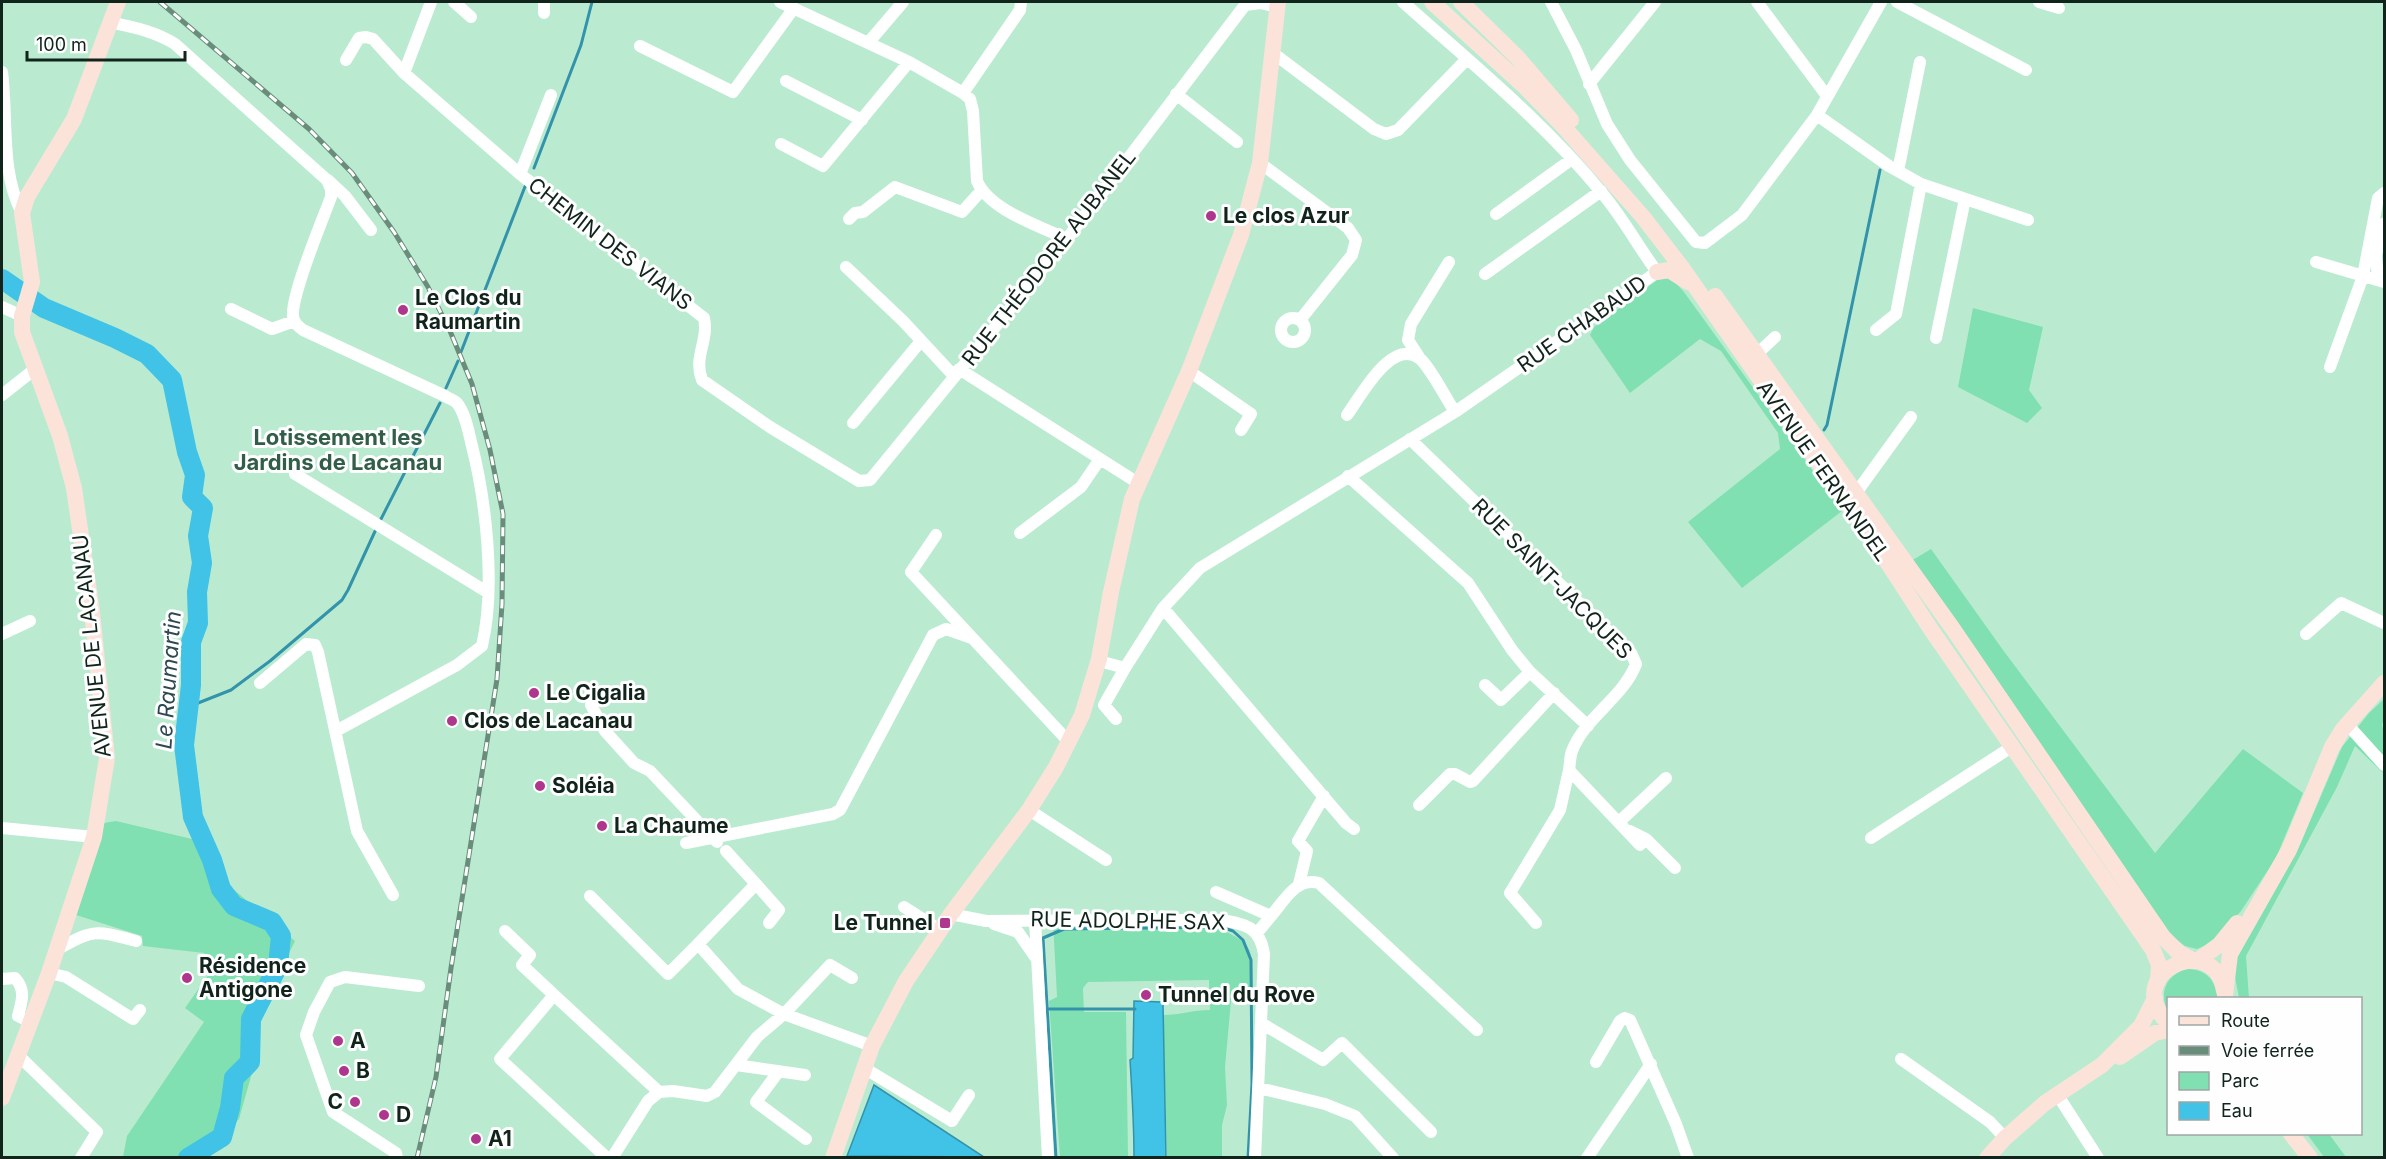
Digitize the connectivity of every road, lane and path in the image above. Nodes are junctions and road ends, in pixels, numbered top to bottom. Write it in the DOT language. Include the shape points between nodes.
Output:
graph roads {
  1 [pos="118,2"];
  2 [pos="431,2"];
  3 [pos="454,2"];
  4 [pos="780,2"];
  5 [pos="903,2"];
  6 [pos="1021,2"];
  7 [pos="1403,2"];
  8 [pos="1432,2"];
  9 [pos="1445,2"];
  10 [pos="1461,2"];
  11 [pos="1551,2"];
  12 [pos="1655,2"];
  13 [pos="1757,2"];
  14 [pos="1881,2"];
  15 [pos="1897,2"];
  16 [pos="2038,2"];
  17 [pos="1278,4"];
  18 [pos="794,8"];
  19 [pos="2058,8"];
  20 [pos="471,17"];
  21 [pos="109,22"];
  22 [pos="868,43"];
  23 [pos="640,46"];
  24 [pos="1273,53"];
  25 [pos="1467,59"];
  26 [pos="346,60"];
  27 [pos="909,62"];
  28 [pos="1920,62"];
  29 [pos="2026,69"];
  30 [pos="2,72"];
  31 [pos="404,73"];
  32 [pos="786,81"];
  33 [pos="1589,84"];
  34 [pos="963,93"];
  35 [pos="3,94"];
  36 [pos="1176,94"];
  37 [pos="551,95"];
  38 [pos="1827,96"];
  39 [pos="1817,115"];
  40 [pos="862,120"];
  41 [pos="1237,142"];
  42 [pos="781,144"];
  43 [pos="1597,150"];
  44 [pos="1572,159"];
  45 [pos="1260,163"];
  46 [pos="1898,171"];
  47 [pos="520,174"];
  48 [pos="327,180"];
  49 [pos="1921,184"];
  50 [pos="981,191"];
  51 [pos="1601,191"];
  52 [pos="2385,193"];
  53 [pos="1965,199"];
  54 [pos="22,213"];
  55 [pos="1496,214"];
  56 [pos="849,219"];
  57 [pos="2028,220"];
  58 [pos="2385,225"];
  59 [pos="370,230"];
  60 [pos="1067,239"];
  61 [pos="1449,262"];
  62 [pos="2316,262"];
  63 [pos="846,267"];
  64 [pos="1658,272"];
  65 [pos="1485,274"];
  66 [pos="2363,276"];
  67 [pos="2381,281"];
  68 [pos="1699,292"];
  69 [pos="2,307"];
  70 [pos="231,309"];
  71 [pos="22,316"];
  72 [pos="1300,320"];
  73 [pos="294,321"];
  74 [pos="1876,330"];
  75 [pos="1775,337"];
  76 [pos="1936,339"];
  77 [pos="921,341"];
  78 [pos="1757,354"];
  79 [pos="1420,359"];
  80 [pos="2330,367"];
  81 [pos="35,369"];
  82 [pos="1189,371"];
  83 [pos="957,373"];
  84 [pos="2,395"];
  85 [pos="1455,412"];
  86 [pos="1347,415"];
  87 [pos="1911,417"];
  88 [pos="853,423"];
  89 [pos="1241,430"];
  90 [pos="1410,439"];
  91 [pos="1100,459"];
  92 [pos="295,474"];
  93 [pos="1348,476"];
  94 [pos="1138,483"];
  95 [pos="1856,493"];
  96 [pos="1020,533"];
  97 [pos="936,535"];
  98 [pos="487,592"];
  99 [pos="1163,609"];
  100 [pos="30,621"];
  101 [pos="2385,623"];
  102 [pos="2,634"];
  103 [pos="2306,634"];
  104 [pos="972,638"];
  105 [pos="1099,661"];
  106 [pos="1125,668"];
  107 [pos="1530,672"];
  108 [pos="260,683"];
  109 [pos="2385,683"];
  110 [pos="1485,684"];
  111 [pos="1551,691"];
  112 [pos="591,705"];
  113 [pos="1116,719"];
  114 [pos="2347,724"];
  115 [pos="1588,726"];
  116 [pos="336,731"];
  117 [pos="1503,738"];
  118 [pos="1068,741"];
  119 [pos="2013,746"];
  120 [pos="2385,765"];
  121 [pos="1569,770"];
  122 [pos="1666,778"];
  123 [pos="1324,796"];
  124 [pos="1419,805"];
  125 [pos="1029,810"];
  126 [pos="1622,826"];
  127 [pos="2,828"];
  128 [pos="1354,829"];
  129 [pos="94,837"];
  130 [pos="1870,838"];
  131 [pos="686,843"];
  132 [pos="719,844"];
  133 [pos="1640,845"];
  134 [pos="1106,860"];
  135 [pos="1675,868"];
  136 [pos="756,884"];
  137 [pos="1299,884"];
  138 [pos="2270,885"];
  139 [pos="1216,892"];
  140 [pos="393,895"];
  141 [pos="590,896"];
  142 [pos="904,907"];
  143 [pos="951,914"];
  144 [pos="1271,916"];
  145 [pos="1030,920"];
  146 [pos="986,921"];
  147 [pos="769,923"];
  148 [pos="1536,923"];
  149 [pos="940,930"];
  150 [pos="505,931"];
  151 [pos="1018,932"];
  152 [pos="1257,933"];
  153 [pos="136,941"];
  154 [pos="698,944"];
  155 [pos="56,950"];
  156 [pos="1037,959"];
  157 [pos="2196,961"];
  158 [pos="49,973"];
  159 [pos="852,978"];
  160 [pos="2,979"];
  161 [pos="419,987"];
  162 [pos="2156,989"];
  163 [pos="554,995"];
  164 [pos="2224,997"];
  165 [pos="140,1010"];
  166 [pos="784,1014"];
  167 [pos="2167,1020"];
  168 [pos="30,1022"];
  169 [pos="1261,1023"];
  170 [pos="1477,1030"];
  171 [pos="2167,1030"];
  172 [pos="872,1046"];
  173 [pos="18,1055"];
  174 [pos="1901,1059"];
  175 [pos="1596,1062"];
  176 [pos="1651,1064"];
  177 [pos="736,1065"];
  178 [pos="2102,1065"];
  179 [pos="864,1068"];
  180 [pos="779,1071"];
  181 [pos="805,1075"];
  182 [pos="1259,1088"];
  183 [pos="659,1092"];
  184 [pos="2056,1094"];
  185 [pos="969,1095"];
  186 [pos="2,1098"];
  187 [pos="1431,1132"];
  188 [pos="2292,1135"];
  189 [pos="2302,1135"];
  190 [pos="2005,1138"];
  191 [pos="806,1139"];
  192 [pos="81,1158"];
  193 [pos="397,1158"];
  194 [pos="607,1158"];
  195 [pos="612,1158"];
  196 [pos="833,1158"];
  197 [pos="1048,1158"];
  198 [pos="1255,1158"];
  199 [pos="1393,1158"];
  200 [pos="1587,1158"];
  201 [pos="1688,1158"];
  202 [pos="1987,1158"];
  203 [pos="2098,1158"];
  204 [pos="2310,1158"];
  205 [pos="2316,1158"];
  1 -- 21 [label="main road"];
  2 -- 31 [label="street"];
  3 -- 20 [label="street"];
  4 -- 18 [label="street"];
  5 -- 22 [label="street"];
  6 -- 34 [label="street" via="1020,10"];
  7 -- 25 [label="street, RUE CHABAUD"];
  8 -- 68 [label="main road, AVENUE FERNANDEL" via="1563,126 1643,218"];
  9 -- 43 [label="main road, AVENUE FERNANDEL" via="1532,82"];
  10 -- 43 [label="main road" via="1518,58"];
  11 -- 33 [label="street"];
  12 -- 33 [label="street"];
  13 -- 38 [label="street"];
  14 -- 38 [label="street"];
  15 -- 29 [label="street"];
  16 -- 19 [label="street"];
  17 -- 24 [label="main road"];
  17 -- 36 [label="street, RUE THÉODORE AUBANEL" via="1245,5"];
  18 -- 22 [label="street"];
  18 -- 23 [label="street" via="733,92"];
  21 -- 48 [label="street" via="164,36"];
  21 -- 54 [label="main road" via="74,119 27,197"];
  22 -- 27 [label="street"];
  24 -- 25 [label="street" via="1386,134 1398,130"];
  24 -- 45 [label="main road"];
  25 -- 44 [label="street, RUE CHABAUD"];
  26 -- 31 [label="street, CHEMIN DES VIANS" via="359,38 366,37 373,39"];
  27 -- 34 [label="street"];
  27 -- 40 [label="street"];
  28 -- 46 [label="street"];
  30 -- 35 [label="street"];
  31 -- 47 [label="street, CHEMIN DES VIANS"];
  32 -- 40 [label="street"];
  33 -- 39 [label="street" via="1607,124 1630,160 1696,242 1705,243 1742,215"];
  34 -- 50 [label="street" via="970,99 973,111"];
  35 -- 54 [label="street" via="9,172"];
  36 -- 41 [label="street"];
  36 -- 60 [label="street, RUE THÉODORE AUBANEL"];
  37 -- 47 [label="street"];
  38 -- 39 [label="street"];
  39 -- 46 [label="street"];
  40 -- 42 [label="street" via="823,166"];
  43 -- 78 [label="main road, AVENUE FERNANDEL" via="1667,233"];
  44 -- 51 [label="street, RUE CHABAUD"];
  44 -- 55 [label="street"];
  45 -- 72 [label="street" via="1348,228 1356,240 1352,255"];
  45 -- 82 [label="main road" via="1241,235"];
  46 -- 49 [label="street"];
  47 -- 83 [label="street, CHEMIN DES VIANS" via="704,318 707,330 698,370 702,380 860,481 870,480"];
  48 -- 59 [label="street" via="345,196"];
  48 -- 73 [label="street" via="331,196 296,296"];
  49 -- 53 [label="street"];
  49 -- 74 [label="street" via="1896,314"];
  50 -- 56 [label="street" via="962,212 895,187"];
  50 -- 60 [label="street" via="999,206"];
  51 -- 64 [label="street, RUE CHABAUD"];
  51 -- 65 [label="street"];
  52 -- 66 [label="street" via="2378,198"];
  53 -- 57 [label="street"];
  53 -- 76 [label="street"];
  54 -- 71 [label="main road" via="32,282"];
  58 -- 67 [label="street" via="2376,255"];
  60 -- 83 [label="street, RUE THÉODORE AUBANEL"];
  61 -- 79 [label="street" via="1411,324 1408,340"];
  62 -- 66 [label="street"];
  63 -- 77 [label="street"];
  64 -- 68 [label="main road" via="1674,272"];
  64 -- 85 [label="street, RUE CHABAUD"];
  66 -- 67 [label="street"];
  66 -- 80 [label="street"];
  68 -- 119 [label="main road, AVENUE FERNANDEL"];
  69 -- 71 [label="street"];
  70 -- 73 [label="street" via="272,328"];
  71 -- 81 [label="main road, AVENUE DE LACANAU" via="22,332"];
  73 -- 98 [label="street" via="303,330 456,403 466,421 477,464"];
  75 -- 78 [label="street"];
  77 -- 83 [label="street"];
  77 -- 88 [label="street"];
  78 -- 95 [label="main road, AVENUE FERNANDEL"];
  79 -- 85 [label="street"];
  79 -- 86 [label="street" via="1407,352 1395,355"];
  81 -- 84 [label="street"];
  81 -- 129 [label="main road, AVENUE DE LACANAU" via="74,488 92,612 107,758"];
  82 -- 89 [label="street" via="1251,414"];
  82 -- 94 [label="main road"];
  83 -- 91 [label="street, RUE THÉODORE AUBANEL"];
  85 -- 90 [label="street, RUE CHABAUD"];
  87 -- 95 [label="street"];
  90 -- 93 [label="street, RUE CHABAUD"];
  90 -- 115 [label="street, RUE SAINT-JACQUES" via="1631,653 1636,664 1631,678"];
  91 -- 94 [label="street, RUE THÉODORE AUBANEL"];
  91 -- 96 [label="street" via="1081,487"];
  92 -- 98 [label="street"];
  93 -- 99 [label="street, RUE CHABAUD" via="1200,568"];
  93 -- 107 [label="street" via="1468,583"];
  94 -- 105 [label="main road" via="1111,592"];
  95 -- 157 [label="main road, AVENUE FERNANDEL" via="2163,937 2178,952"];
  97 -- 104 [label="street" via="911,572"];
  98 -- 116 [label="street" via="482,646"];
  99 -- 106 [label="street, RUE CHABAUD"];
  99 -- 123 [label="street"];
  100 -- 102 [label="street"];
  101 -- 103 [label="street" via="2341,603"];
  104 -- 118 [label="street"];
  104 -- 132 [label="street" via="946,629 933,635 840,810"];
  105 -- 106 [label="street"];
  105 -- 118 [label="main road" via="1082,715"];
  106 -- 113 [label="street, RUE CHABAUD" via="1104,705"];
  107 -- 110 [label="street" via="1501,700"];
  107 -- 111 [label="street"];
  108 -- 116 [label="street" via="306,644 315,645"];
  109 -- 114 [label="main road"];
  111 -- 115 [label="street"];
  111 -- 117 [label="street"];
  111 -- 124 [label="street" via="1473,781 1450,774"];
  112 -- 132 [label="street" via="605,731 634,763 650,771"];
  114 -- 120 [label="street"];
  114 -- 138 [label="main road" via="2332,747"];
  115 -- 121 [label="street, RUE SAINT-JACQUES" via="1572,750"];
  116 -- 140 [label="street" via="357,831"];
  118 -- 125 [label="main road"];
  119 -- 130 [label="street"];
  119 -- 162 [label="main road, AVENUE FERNANDEL" via="2153,950 2159,965"];
  121 -- 126 [label="street"];
  121 -- 148 [label="street, RUE SAINT-JACQUES" via="1560,810 1510,893"];
  122 -- 126 [label="street"];
  123 -- 128 [label="street"];
  123 -- 137 [label="street" via="1298,841 1308,851"];
  125 -- 134 [label="street"];
  125 -- 143 [label="main road"];
  126 -- 133 [label="street"];
  126 -- 135 [label="street" via="1646,839"];
  127 -- 129 [label="street"];
  129 -- 155 [label="main road, AVENUE DE LACANAU"];
  131 -- 132 [label="street"];
  132 -- 136 [label="street"];
  136 -- 147 [label="street" via="779,910"];
  136 -- 154 [label="street"];
  137 -- 144 [label="street"];
  137 -- 170 [label="street" via="1308,880 1319,883"];
  138 -- 157 [label="main road" via="2219,945"];
  138 -- 164 [label="main road" via="2230,954"];
  139 -- 144 [label="street, RUE ADOLPHE SAX"];
  141 -- 154 [label="street" via="668,974"];
  142 -- 149 [label="street"];
  143 -- 146 [label="street, RUE ADOLPHE SAX"];
  143 -- 149 [label="main road"];
  144 -- 152 [label="street, RUE ADOLPHE SAX"];
  145 -- 146 [label="street, RUE ADOLPHE SAX"];
  145 -- 151 [label="street"];
  145 -- 152 [label="street, RUE ADOLPHE SAX" via="1221,920 1244,923"];
  145 -- 156 [label="street"];
  146 -- 151 [label="street"];
  149 -- 172 [label="main road" via="906,981"];
  150 -- 163 [label="street" via="530,955 522,964"];
  151 -- 156 [label="street"];
  152 -- 169 [label="street" via="1264,954"];
  153 -- 155 [label="street" via="91,932"];
  154 -- 166 [label="street" via="738,989"];
  155 -- 158 [label="main road, AVENUE DE LACANAU"];
  156 -- 197 [label="street"];
  157 -- 162 [label="main road" via="2172,965"];
  157 -- 164 [label="main road, AVENUE FERNANDEL" via="2217,974"];
  158 -- 165 [label="street" via="66,977 133,1019"];
  158 -- 168 [label="main road, AVENUE DE LACANAU"];
  159 -- 166 [label="street" via="830,965"];
  160 -- 168 [label="street" via="15,978 21,985 18,1016"];
  161 -- 193 [label="street" via="345,976 330,982 306,1035 333,1112 385,1144"];
  162 -- 167 [label="main road" via="2157,1008"];
  162 -- 178 [label="main road" via="2141,1026"];
  163 -- 183 [label="street"];
  163 -- 194 [label="street" via="500,1059"];
  166 -- 172 [label="street"];
  166 -- 177 [label="street" via="757,1037"];
  168 -- 173 [label="main road, AVENUE DE LACANAU"];
  169 -- 182 [label="street"];
  169 -- 187 [label="street" via="1323,1060 1342,1043"];
  171 -- 178 [label="main road" via="2155,1033"];
  172 -- 179 [label="main road"];
  173 -- 186 [label="main road, AVENUE DE LACANAU"];
  173 -- 192 [label="street" via="97,1132"];
  174 -- 190 [label="street" via="1990,1122"];
  175 -- 176 [label="street" via="1624,1018 1635,1027"];
  176 -- 200 [label="street"];
  176 -- 201 [label="street"];
  177 -- 180 [label="street"];
  177 -- 183 [label="street" via="715,1092 707,1096"];
  178 -- 184 [label="main road"];
  179 -- 185 [label="street" via="952,1121"];
  179 -- 196 [label="main road"];
  180 -- 181 [label="street"];
  180 -- 191 [label="street" via="756,1102"];
  182 -- 198 [label="street"];
  182 -- 199 [label="street" via="1325,1104 1355,1116"];
  183 -- 195 [label="street" via="648,1101"];
  184 -- 190 [label="main road"];
  184 -- 203 [label="street"];
  188 -- 204 [label="main road"];
  189 -- 205 [label="main road"];
  190 -- 202 [label="main road"];
}
